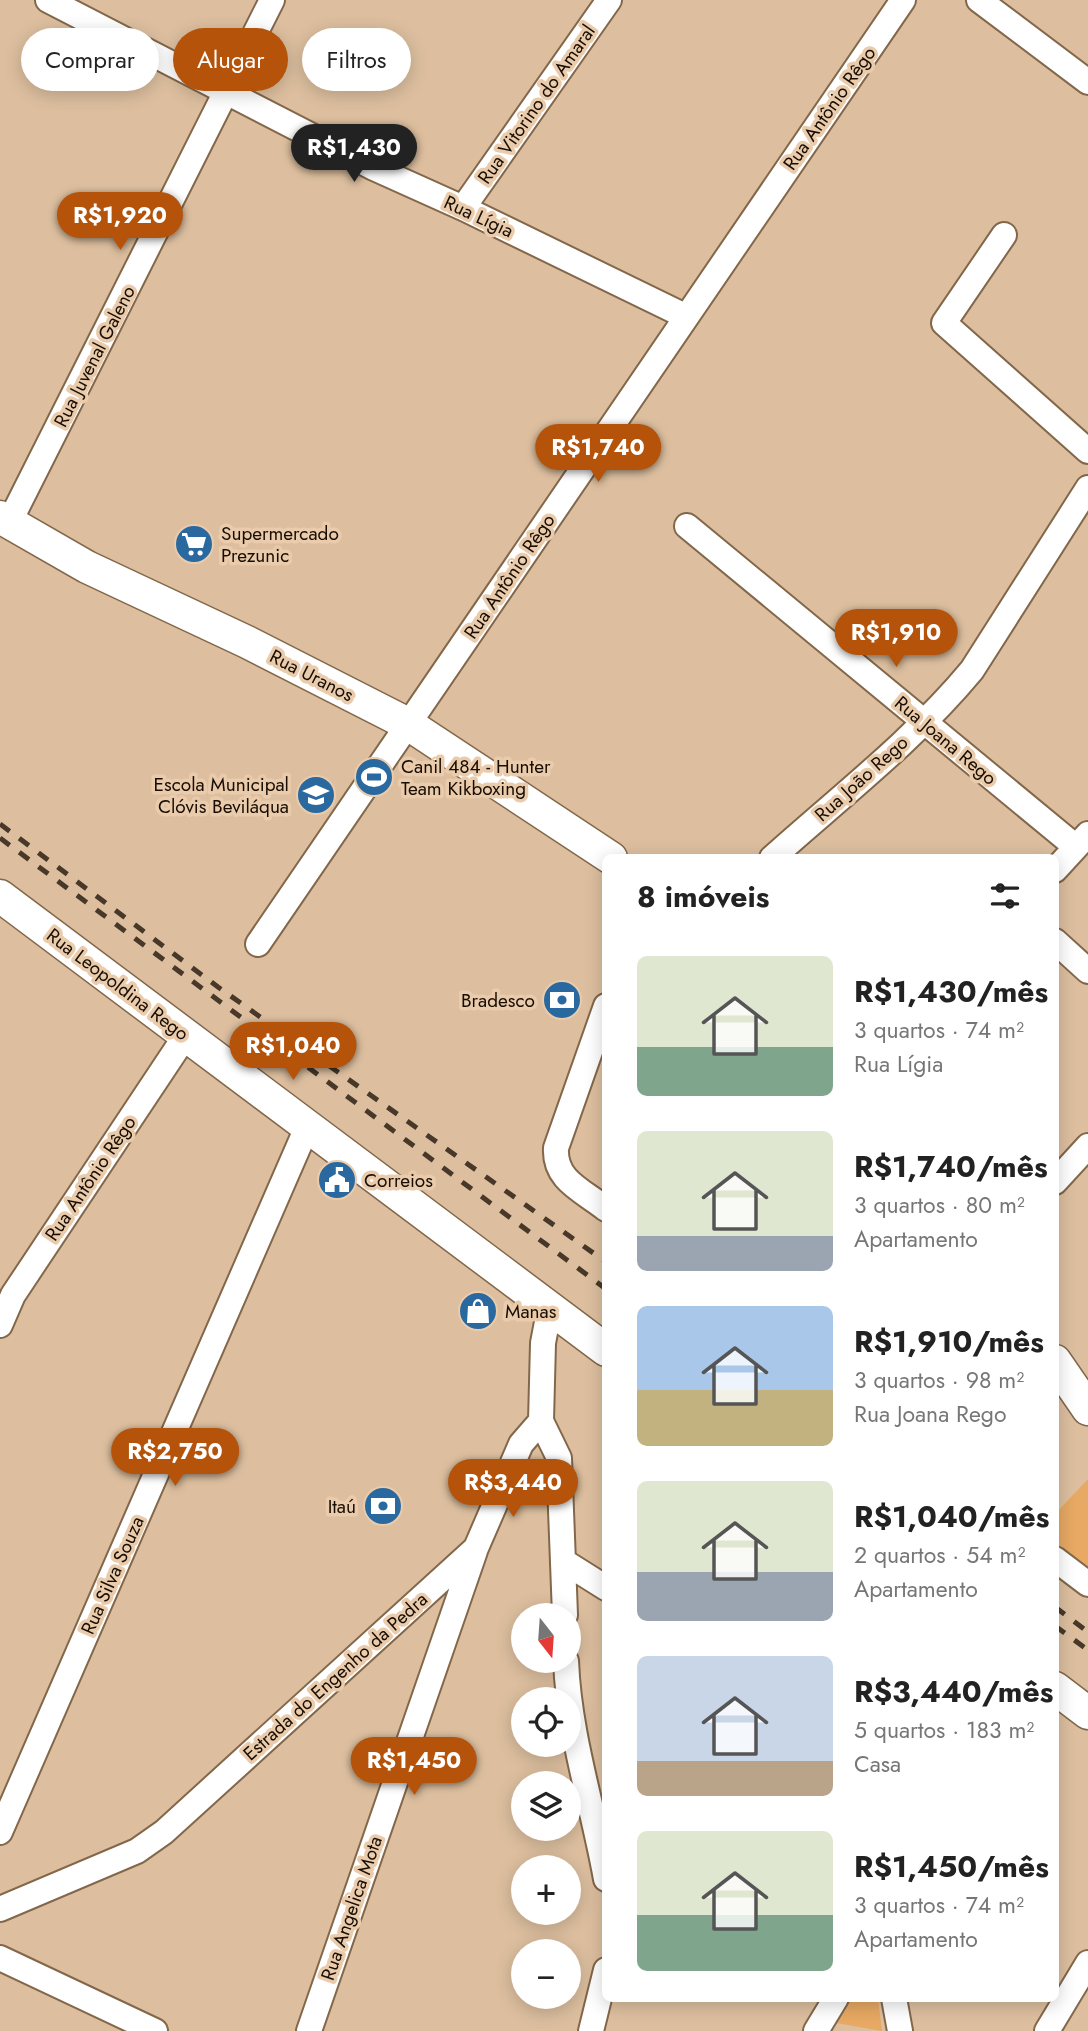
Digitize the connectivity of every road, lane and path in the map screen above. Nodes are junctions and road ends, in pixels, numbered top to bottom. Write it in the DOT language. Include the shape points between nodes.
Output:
graph roads {
  1 [pos="48,0"];
  2 [pos="272,0"];
  3 [pos="609,0"];
  4 [pos="902,0"];
  5 [pos="979,0"];
  6 [pos="258,28"];
  7 [pos="173,64"];
  8 [pos="1088,82"];
  9 [pos="226,91"];
  10 [pos="463,208"];
  11 [pos="1004,235"];
  12 [pos="685,316"];
  13 [pos="1088,451"];
  14 [pos="1088,488"];
  15 [pos="1080,519"];
  16 [pos="4,520"];
  17 [pos="687,526"];
  18 [pos="924,722"];
  19 [pos="408,724"];
  20 [pos="1082,841"];
  21 [pos="605,854"];
  22 [pos="776,854"];
  23 [pos="1059,866"];
  24 [pos="0,896"];
  25 [pos="258,944"];
  26 [pos="1059,945"];
  27 [pos="1088,971"];
  28 [pos="602,1017"];
  29 [pos="186,1035"];
  30 [pos="308,1125"];
  31 [pos="1088,1146"];
  32 [pos="1059,1178"];
  33 [pos="602,1206"];
  34 [pos="554,1311"];
  35 [pos="0,1325"];
  36 [pos="602,1347"];
  37 [pos="1059,1367"];
  38 [pos="1088,1409"];
  39 [pos="541,1421"];
  40 [pos="476,1548"];
  41 [pos="563,1561"];
  42 [pos="1059,1562"];
  43 [pos="1088,1584"];
  44 [pos="602,1585"];
  45 [pos="565,1603"];
  46 [pos="567,1673"];
  47 [pos="1059,1691"];
  48 [pos="1088,1713"];
  49 [pos="599,1824"];
  50 [pos="0,1832"];
  51 [pos="602,1848"];
  52 [pos="0,1909"];
  53 [pos="0,1958"];
  54 [pos="1088,1963"];
  55 [pos="602,1986"];
  56 [pos="834,2002"];
  57 [pos="895,2002"];
  58 [pos="108,2022"];
  59 [pos="155,2031"];
  60 [pos="309,2031"];
  61 [pos="591,2031"];
  62 [pos="816,2031"];
  63 [pos="900,2031"];
  64 [pos="1047,2031"];
  1 -- 7 [label="street, Rua Lígia"];
  2 -- 6 [label="street, Rua Juvenal Galeno"];
  3 -- 10 [label="street, Rua Vitorino do Amaral"];
  4 -- 12 [label="street, Rua Antônio Rêgo"];
  5 -- 8 [label="street"];
  9 -- 10 [label="street, Rua Lígia" via="374,168"];
  9 -- 16 [label="street, Rua Juvenal Galeno"];
  10 -- 12 [label="street, Rua Lígia"];
  11 -- 13 [label="street" via="944,323"];
  12 -- 19 [label="street, Rua Antônio Rêgo"];
  14 -- 15 [label="street, Rua João Rego"];
  15 -- 18 [label="street, Rua João Rego" via="972,670"];
  16 -- 19 [label="main road, Rua Uranos" via="87,567"];
  17 -- 18 [label="street, Rua Joana Rego"];
  18 -- 20 [label="street, Rua Joana Rego"];
  18 -- 22 [label="street, Rua João Rego"];
  19 -- 21 [label="main road, Rua Uranos"];
  19 -- 25 [label="street, Rua Antônio Rêgo"];
  20 -- 23 [label="street"];
  24 -- 29 [label="main road, Rua Leopoldina Rego"];
  26 -- 27 [label="street"];
  28 -- 33 [label="street" via="555,1147 556,1166 563,1176"];
  29 -- 30 [label="main road, Rua Leopoldina Rego"];
  29 -- 35 [label="street, Rua Antônio Rêgo" via="13,1295"];
  30 -- 34 [label="main road, Rua Leopoldina Rego"];
  30 -- 50 [label="street, Rua Silva Souza"];
  31 -- 32 [label="street"];
  34 -- 36 [label="main road, Rua Leopoldina Rego"];
  34 -- 39 [label="street" via="543,1343"];
  37 -- 38 [label="main road"];
  39 -- 40 [label="street, Estrada do Engenho da Pedra" via="521,1444"];
  39 -- 41 [label="street" via="559,1458"];
  40 -- 52 [label="street, Estrada do Engenho da Pedra" via="164,1832 137,1851"];
  40 -- 60 [label="street, Rua Angelica Mota"];
  41 -- 44 [label="street"];
  41 -- 45 [label="street"];
  42 -- 43 [label="street"];
  46 -- 49 [label="street" via="569,1701"];
  47 -- 48 [label="main road"];
  49 -- 51 [label="street"];
  53 -- 58 [label="street"];
  54 -- 64 [label="street"];
  55 -- 61 [label="street"];
  56 -- 62 [label="street"];
  57 -- 63 [label="street"];
  58 -- 59 [label="street"];
}
